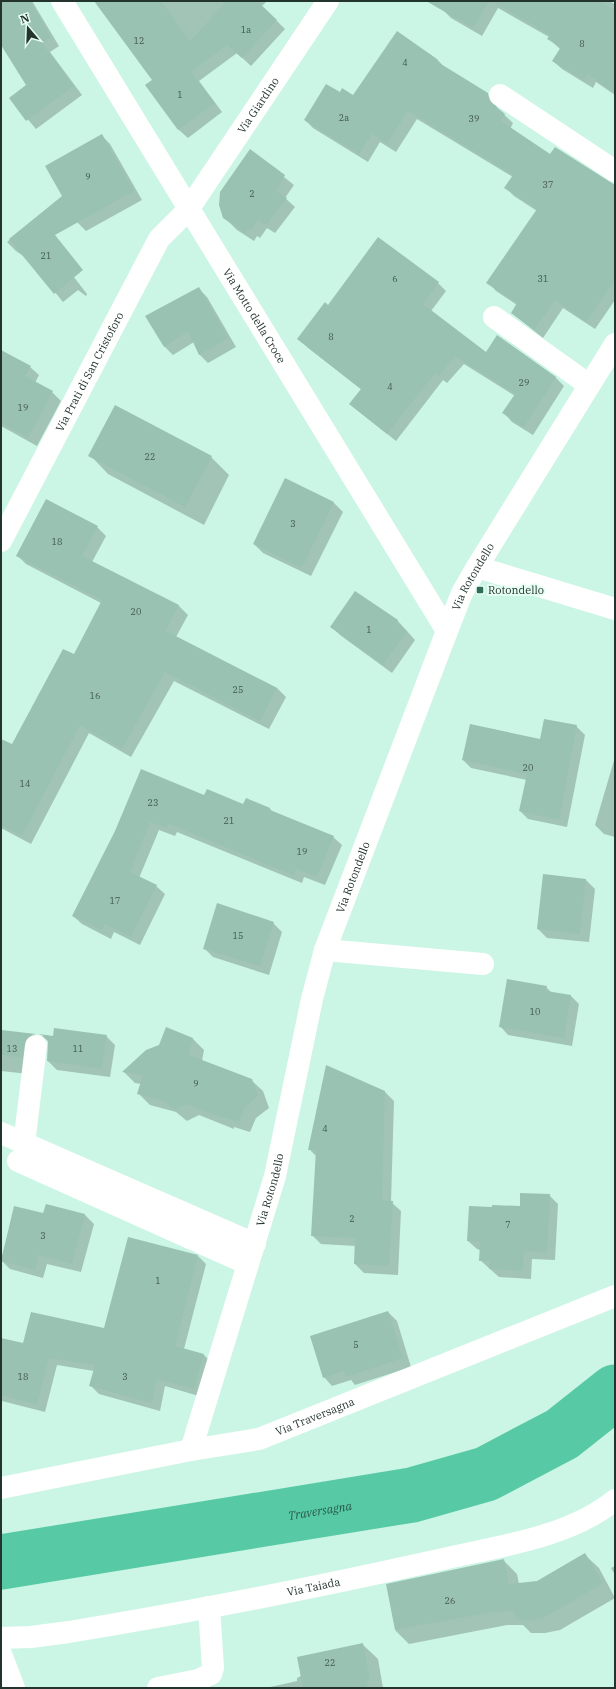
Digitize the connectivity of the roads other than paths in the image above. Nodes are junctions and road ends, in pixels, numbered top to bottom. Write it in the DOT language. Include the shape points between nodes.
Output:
graph roads {
  1 [pos="62,1"];
  2 [pos="328,1"];
  3 [pos="500,95"];
  4 [pos="615,171"];
  5 [pos="188,210"];
  6 [pos="494,317"];
  7 [pos="615,344"];
  8 [pos="589,385"];
  9 [pos="1,541"];
  10 [pos="477,567"];
  11 [pos="615,608"];
  12 [pos="447,631"];
  13 [pos="326,950"];
  14 [pos="483,964"];
  15 [pos="36,1046"];
  16 [pos="1,1133"];
  17 [pos="21,1153"];
  18 [pos="252,1254"];
  19 [pos="615,1296"];
  20 [pos="191,1450"];
  21 [pos="1,1488"];
  22 [pos="615,1500"];
  23 [pos="209,1607"];
  24 [pos="1,1638"];
  25 [pos="1,1654"];
  26 [pos="14,1688"];
  27 [pos="158,1688"];
  1 -- 5 [label="street, Via Motto della Croce"];
  2 -- 5 [label="street, Via Giardino"];
  3 -- 4 [label="street"];
  5 -- 9 [label="street, Via Prati di San Cristoforo" via="159,239"];
  5 -- 12 [label="street, Via Motto della Croce"];
  6 -- 8 [label="street"];
  7 -- 8 [label="street, Via Rotondello"];
  8 -- 10 [label="street, Via Rotondello"];
  10 -- 11 [label="street"];
  10 -- 12 [label="street, Via Rotondello" via="462,593"];
  12 -- 13 [label="street, Via Rotondello"];
  13 -- 14 [label="street"];
  13 -- 18 [label="street, Via Rotondello" via="312,999 276,1176"];
  15 -- 17 [label="street"];
  16 -- 17 [label="street"];
  17 -- 18 [label="street"];
  18 -- 20 [label="street, Via Rotondello"];
  19 -- 20 [label="street, Via Traversagna" via="258,1439"];
  20 -- 21 [label="street, Via Traversagna"];
  22 -- 23 [label="street, Via Taiada" via="582,1521 541,1535 325,1586"];
  23 -- 24 [label="street, Via Taiada" via="31,1638"];
  23 -- 27 [label="street" via="213,1668 211,1674 198,1680"];
  25 -- 26 [label="street"];
}
